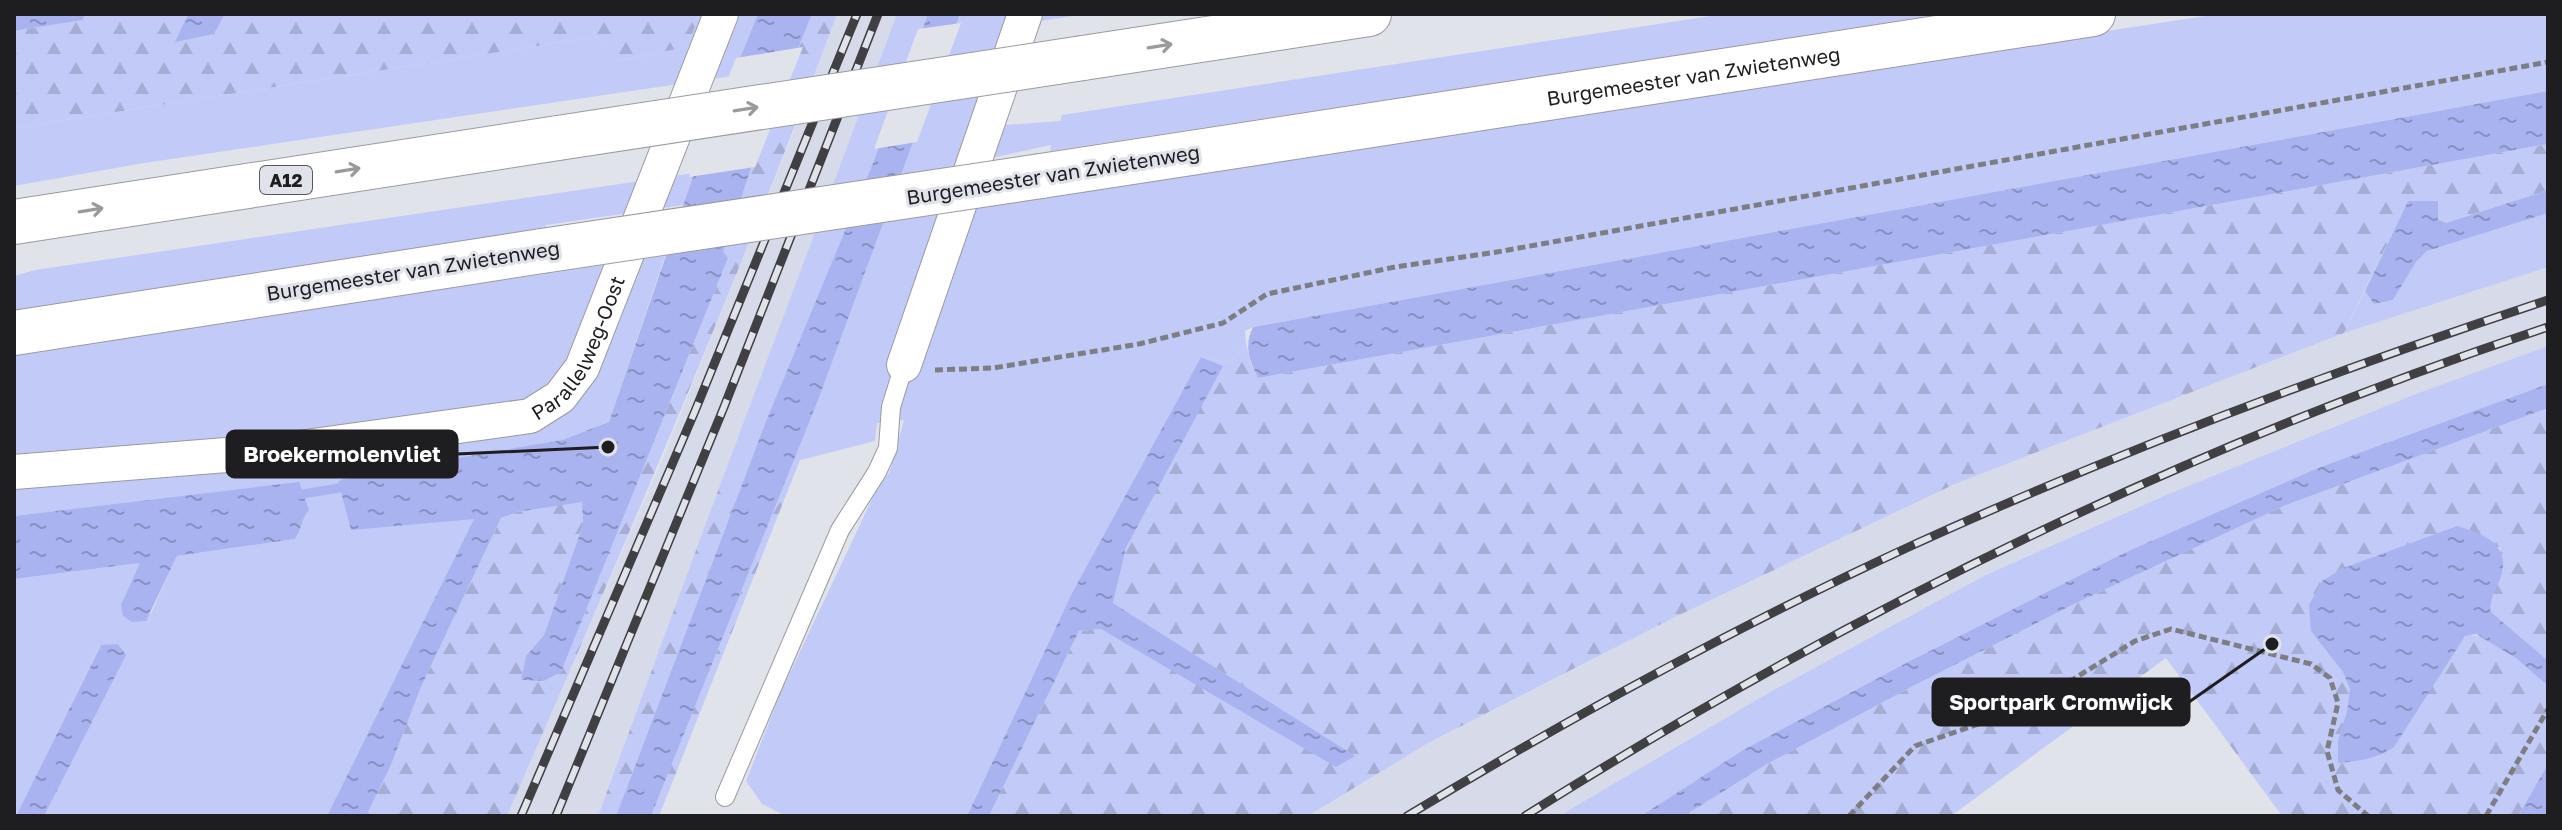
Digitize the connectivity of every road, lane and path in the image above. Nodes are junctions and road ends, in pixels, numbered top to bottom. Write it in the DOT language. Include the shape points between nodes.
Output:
graph roads {
  1 [pos="721,14"];
  2 [pos="1025,14"];
  3 [pos="1369,14"];
  4 [pos="2093,14"];
  5 [pos="2548,62"];
  6 [pos="14,222"];
  7 [pos="14,333"];
  8 [pos="904,365"];
  9 [pos="20,471"];
  10 [pos="2548,709"];
  11 [pos="725,797"];
  12 [pos="1849,816"];
  13 [pos="2368,816"];
  14 [pos="2486,816"];
  1 -- 9 [label="street, Parallelweg-Oost" via="582,368 560,397 530,416 277,451"];
  2 -- 8 [label="street"];
  6 -- 3 [label="main road, A12, one-way, bridge"];
  4 -- 7 [label="main road, Burgemeester van Zwietenweg, bridge"];
  5 -- 8 [label="path" via="1381,270 1267,294 1223,323 1139,344 993,368 939,371"];
  8 -- 11 [label="lane" via="891,407 888,448 840,530"];
  10 -- 14 [label="path"];
  12 -- 13 [label="path" via="1915,746 2030,706 2135,641 2171,629 2311,664 2330,678 2338,703 2327,751 2338,790"];
}
